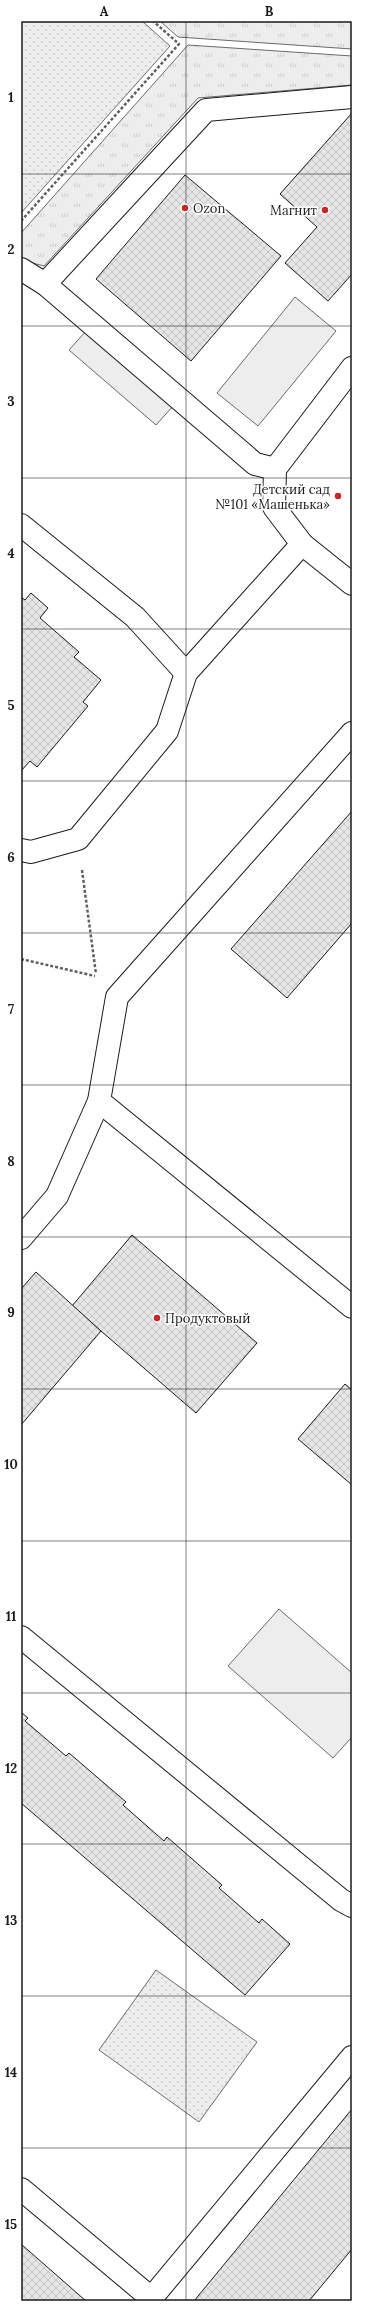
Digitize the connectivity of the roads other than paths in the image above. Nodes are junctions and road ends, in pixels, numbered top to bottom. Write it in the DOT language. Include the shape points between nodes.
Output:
graph roads {
  1 [pos="352,97"];
  2 [pos="21,269"];
  3 [pos="45,284"];
  4 [pos="352,368"];
  5 [pos="275,469"];
  6 [pos="21,525"];
  7 [pos="302,544"];
  8 [pos="352,584"];
  9 [pos="186,673"];
  10 [pos="352,733"];
  11 [pos="21,850"];
  12 [pos="99,1101"];
  13 [pos="21,1238"];
  14 [pos="352,1307"];
  15 [pos="21,1637"];
  16 [pos="352,1906"];
  17 [pos="352,2056"];
  18 [pos="21,2189"];
  19 [pos="150,2300"];
  1 -- 3 [label="lane" via="206,110"];
  2 -- 3 [label="lane"];
  3 -- 5 [label="lane" via="255,464"];
  4 -- 5 [label="lane"];
  5 -- 7 [label="lane" via="274,507"];
  6 -- 9 [label="lane" via="135,617"];
  7 -- 8 [label="lane"];
  7 -- 9 [label="lane"];
  9 -- 11 [label="lane" via="167,731 78,839 30,852"];
  10 -- 12 [label="lane" via="116,997"];
  12 -- 13 [label="lane" via="57,1196"];
  12 -- 14 [label="lane"];
  15 -- 16 [label="lane" via="341,1900"];
  17 -- 19 [label="lane"];
  18 -- 19 [label="lane"];
}
